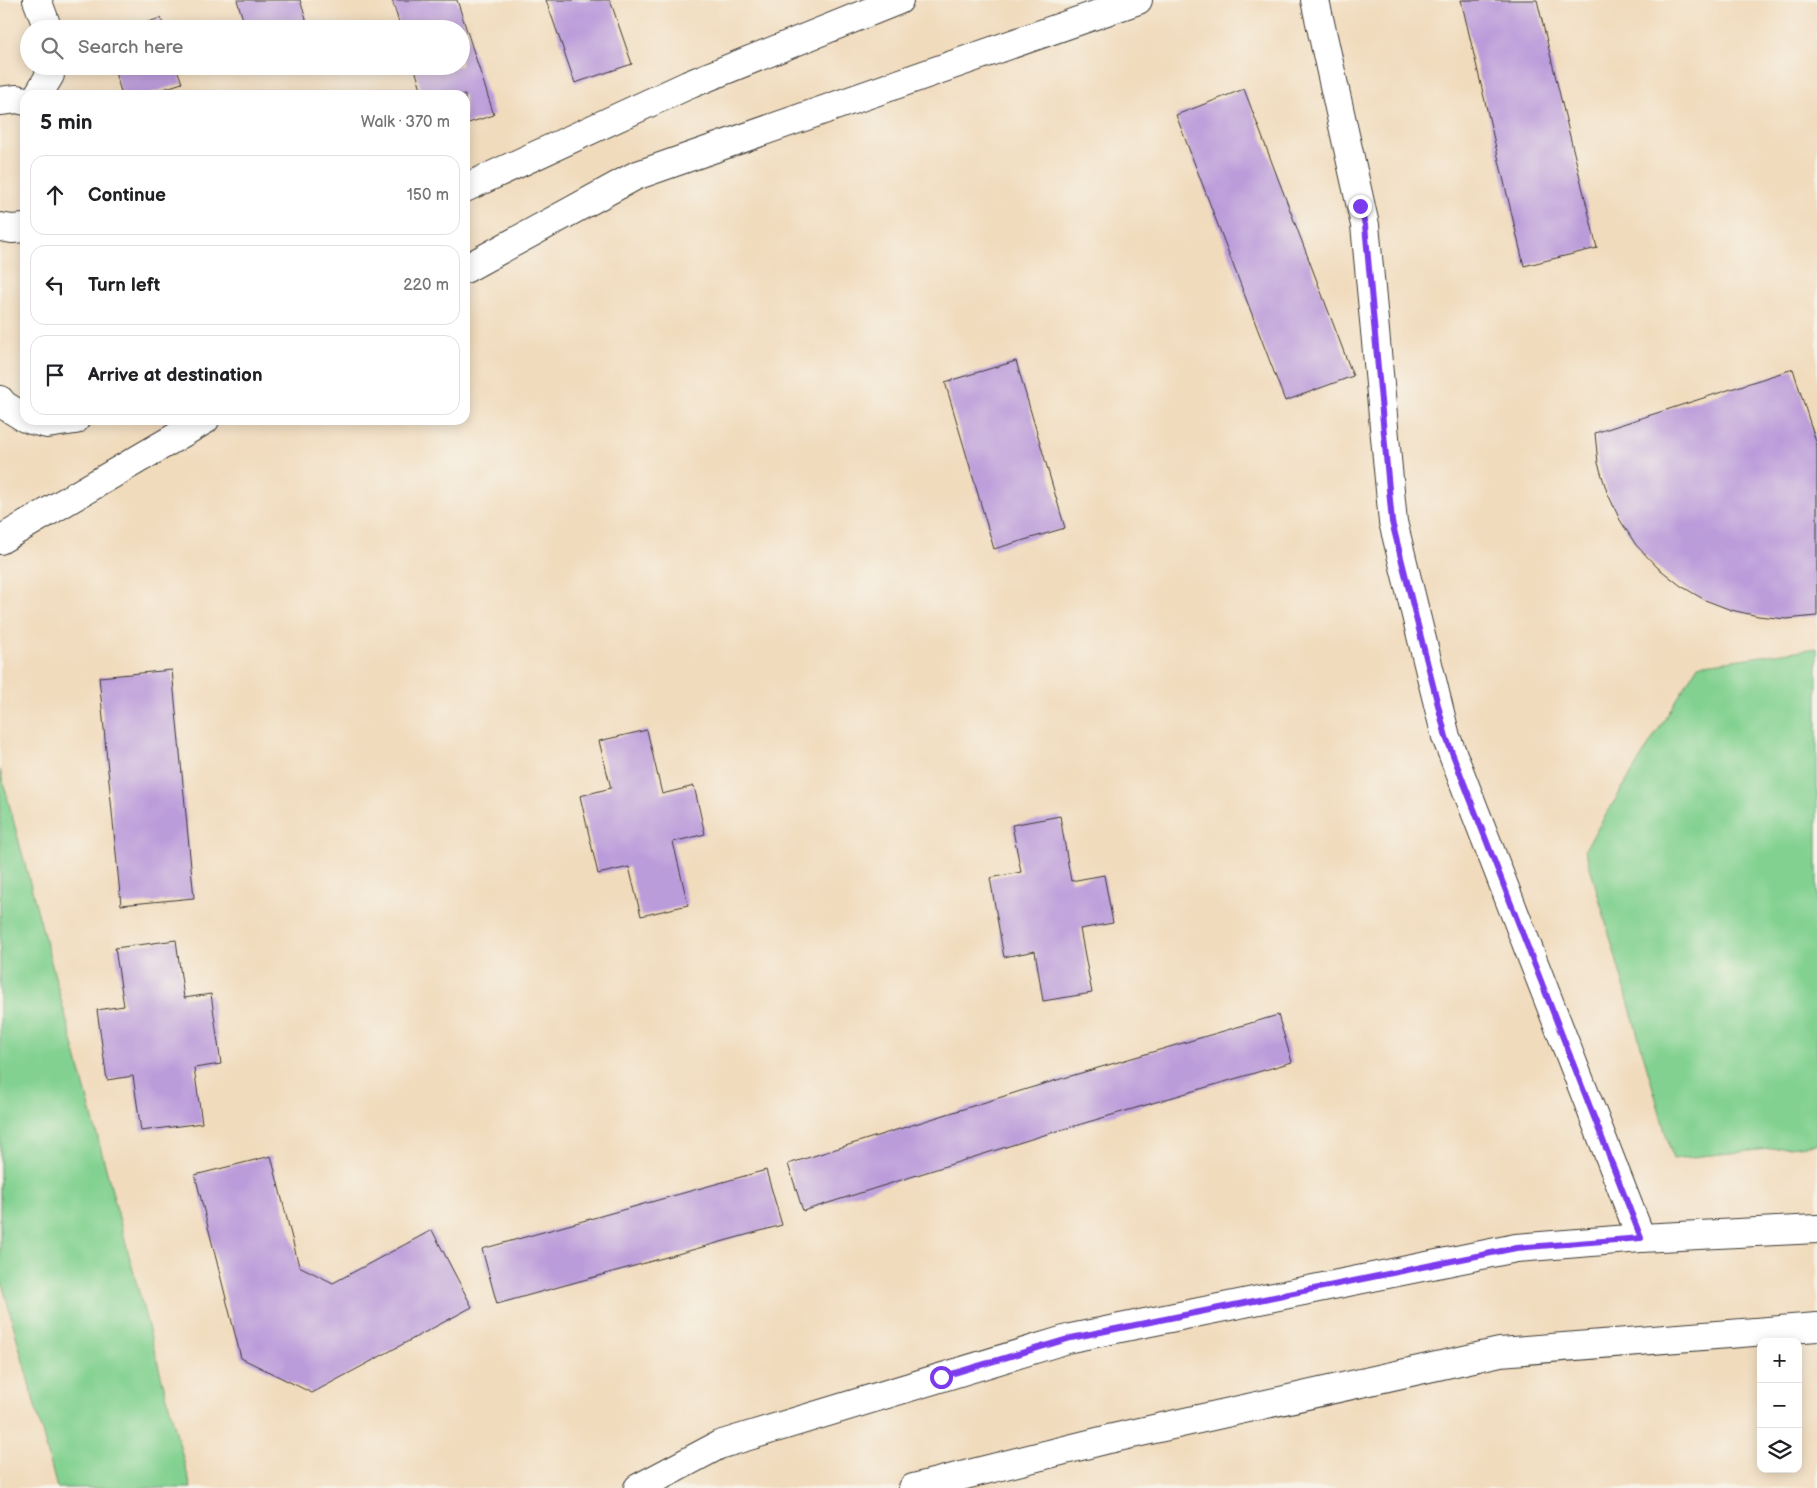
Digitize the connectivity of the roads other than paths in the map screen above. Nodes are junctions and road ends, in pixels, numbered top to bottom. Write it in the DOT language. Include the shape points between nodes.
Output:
graph roads {
  1 [pos="37,0"];
  2 [pos="899,0"];
  3 [pos="1138,0"];
  4 [pos="1315,0"];
  5 [pos="46,20"];
  6 [pos="50,75"];
  7 [pos="41,90"];
  8 [pos="20,100"];
  9 [pos="0,101"];
  10 [pos="470,186"];
  11 [pos="0,227"];
  12 [pos="20,228"];
  13 [pos="470,266"];
  14 [pos="0,400"];
  15 [pos="20,415"];
  16 [pos="196,425"];
  17 [pos="0,540"];
  18 [pos="1817,1229"];
  19 [pos="1641,1238"];
  20 [pos="1817,1327"];
  21 [pos="638,1488"];
  22 [pos="913,1488"];
  1 -- 5 [label="street"];
  2 -- 10 [label="street" via="688,85"];
  3 -- 13 [label="street" via="635,176"];
  4 -- 19 [label="street" via="1365,225 1392,522 1446,737"];
  6 -- 7 [label="street"];
  8 -- 9 [label="street"];
  11 -- 12 [label="street"];
  14 -- 15 [label="street"];
  16 -- 17 [label="street"];
  18 -- 19 [label="street"];
  19 -- 21 [label="street" via="1516,1248 1071,1338 719,1445"];
  20 -- 22 [label="street" via="1500,1352 1109,1439"];
}
